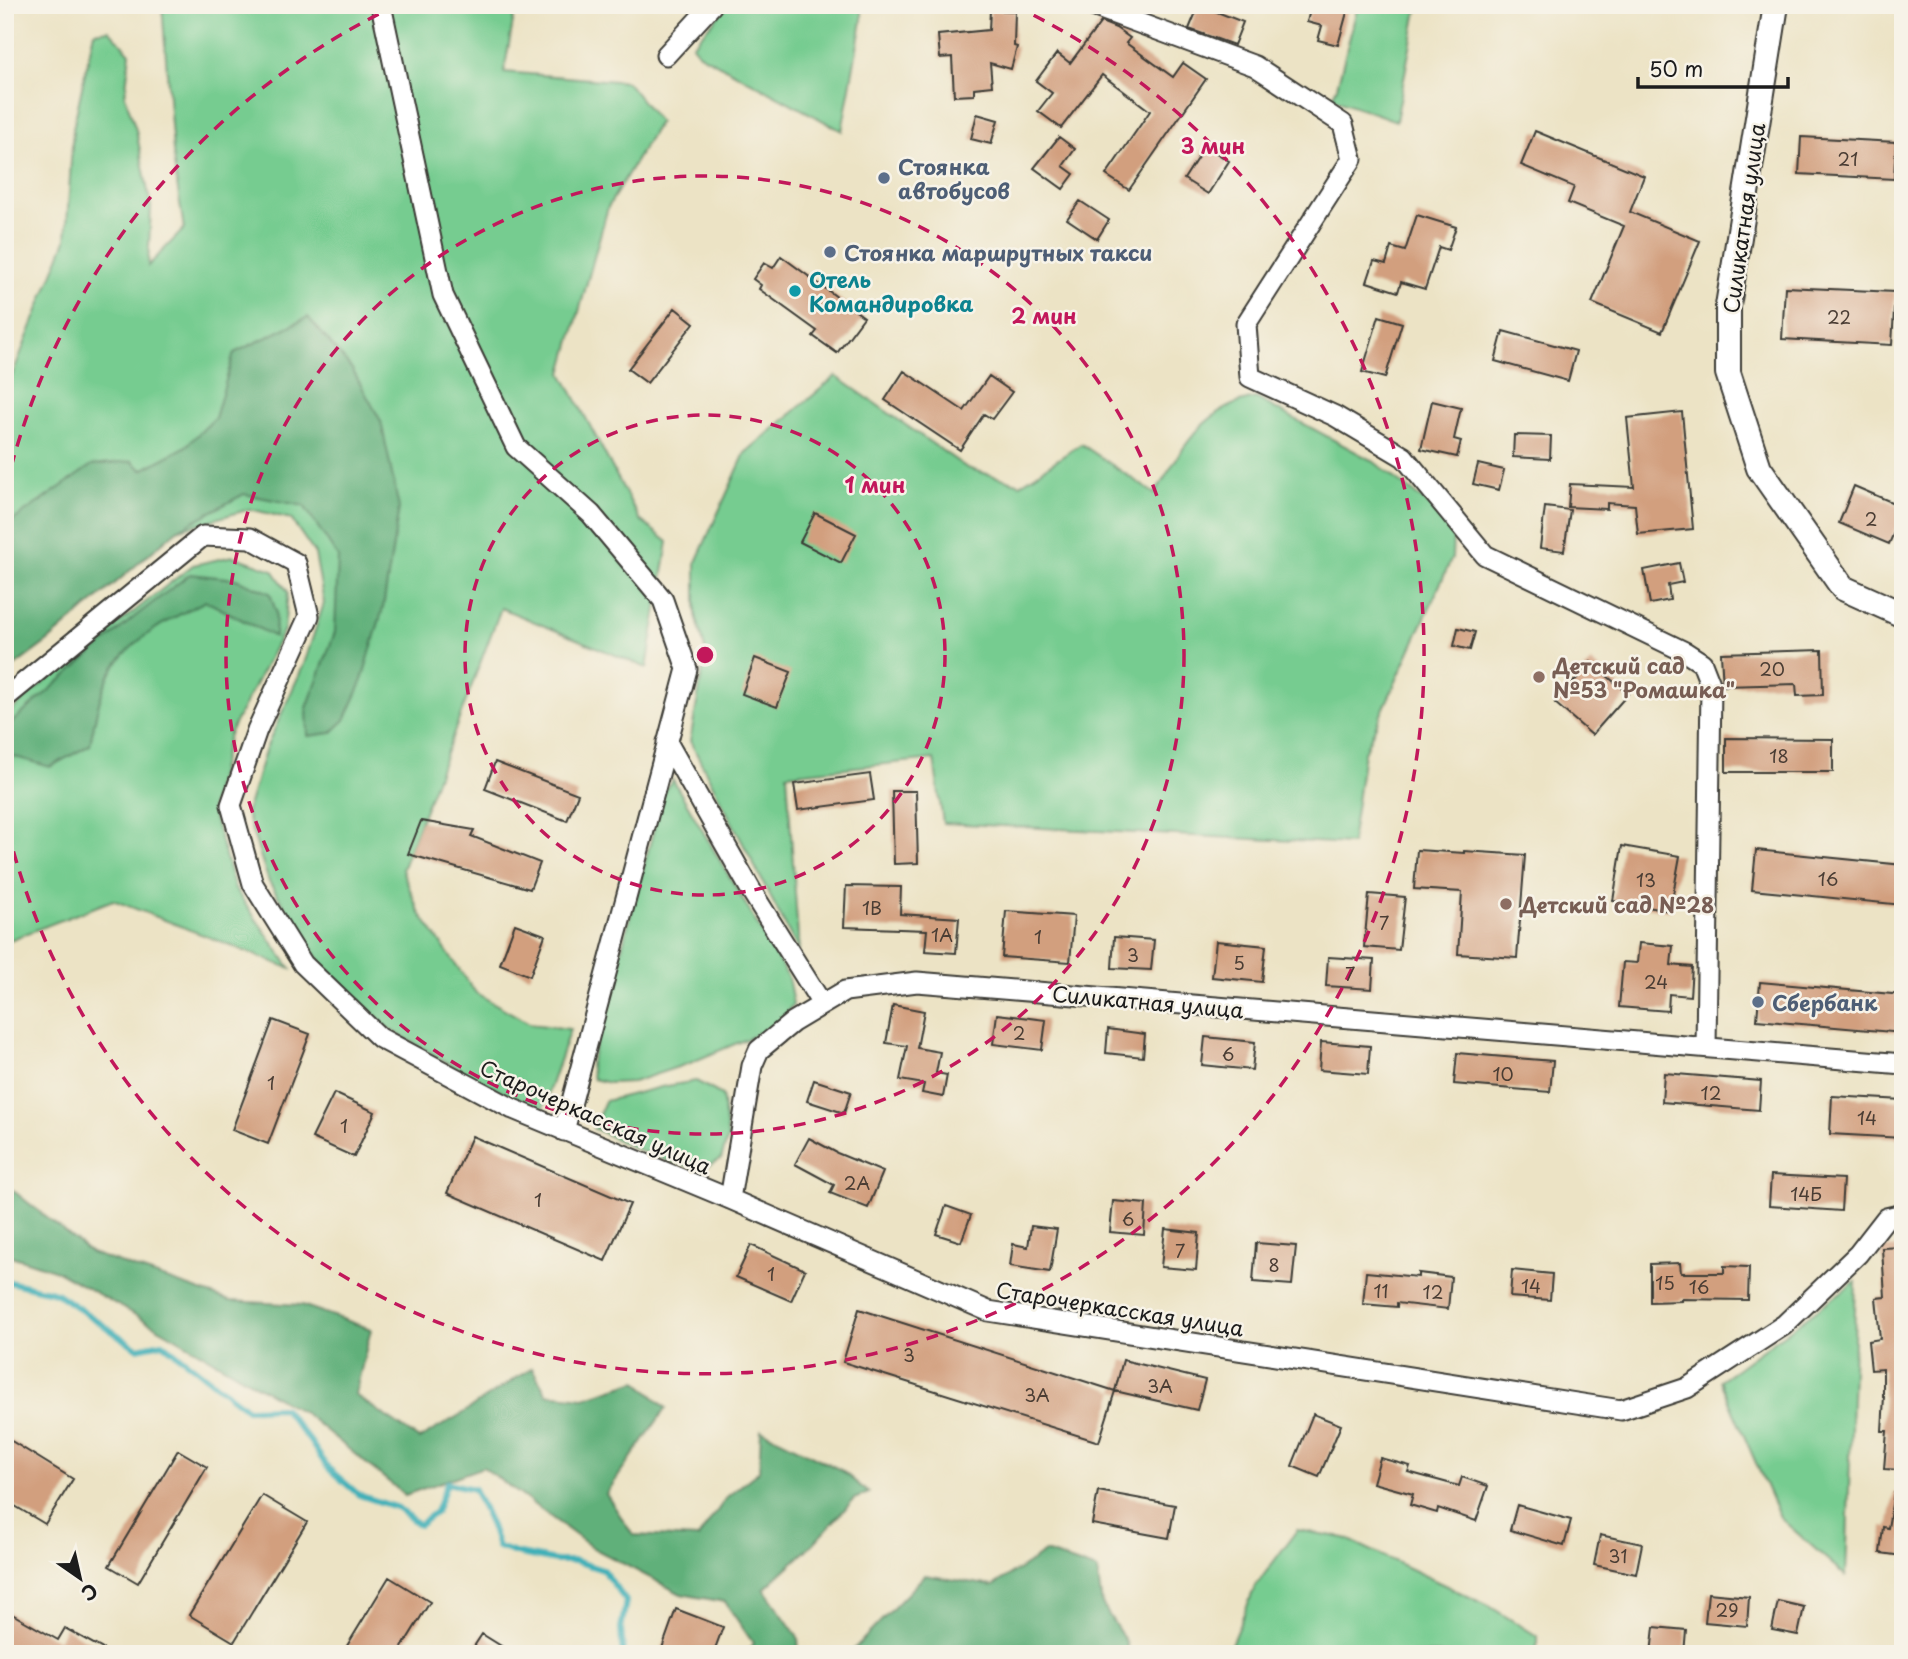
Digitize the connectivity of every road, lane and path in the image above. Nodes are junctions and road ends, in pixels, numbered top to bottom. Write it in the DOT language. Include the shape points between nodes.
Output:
graph roads {
  1 [pos="380,5"];
  2 [pos="712,5"];
  3 [pos="1090,5"];
  4 [pos="1776,5"];
  5 [pos="666,55"];
  6 [pos="1903,615"];
  7 [pos="5,698"];
  8 [pos="667,742"];
  9 [pos="822,1004"];
  10 [pos="1706,1047"];
  11 [pos="1903,1064"];
  12 [pos="564,1131"];
  13 [pos="730,1199"];
  14 [pos="1903,1214"];
  1 -- 8 [label="street" via="443,295 516,447 591,514 663,600 687,669"];
  2 -- 5 [label="street"];
  3 -- 10 [label="street" via="1255,66 1343,124 1352,159 1246,324 1250,377 1335,416 1404,457 1485,555 1702,663 1711,686"];
  4 -- 6 [label="street, Силикатная улица" via="1728,306 1728,373 1759,468 1843,588"];
  7 -- 12 [label="street, Старочеркасская улица" via="203,536 250,538 296,563 309,616 257,730 231,805 253,884 303,964 380,1038 513,1110"];
  8 -- 9 [label="street"];
  8 -- 12 [label="street"];
  9 -- 10 [label="street, Силикатная улица" via="845,990 917,982"];
  9 -- 13 [label="street, Силикатная улица" via="793,1021 759,1051 752,1066"];
  10 -- 11 [label="street, Силикатная улица"];
  12 -- 13 [label="street, Старочеркасская улица"];
  13 -- 14 [label="street, Старочеркасская улица" via="988,1311 1621,1410 1687,1388 1784,1325 1858,1254 1886,1219"];
}
